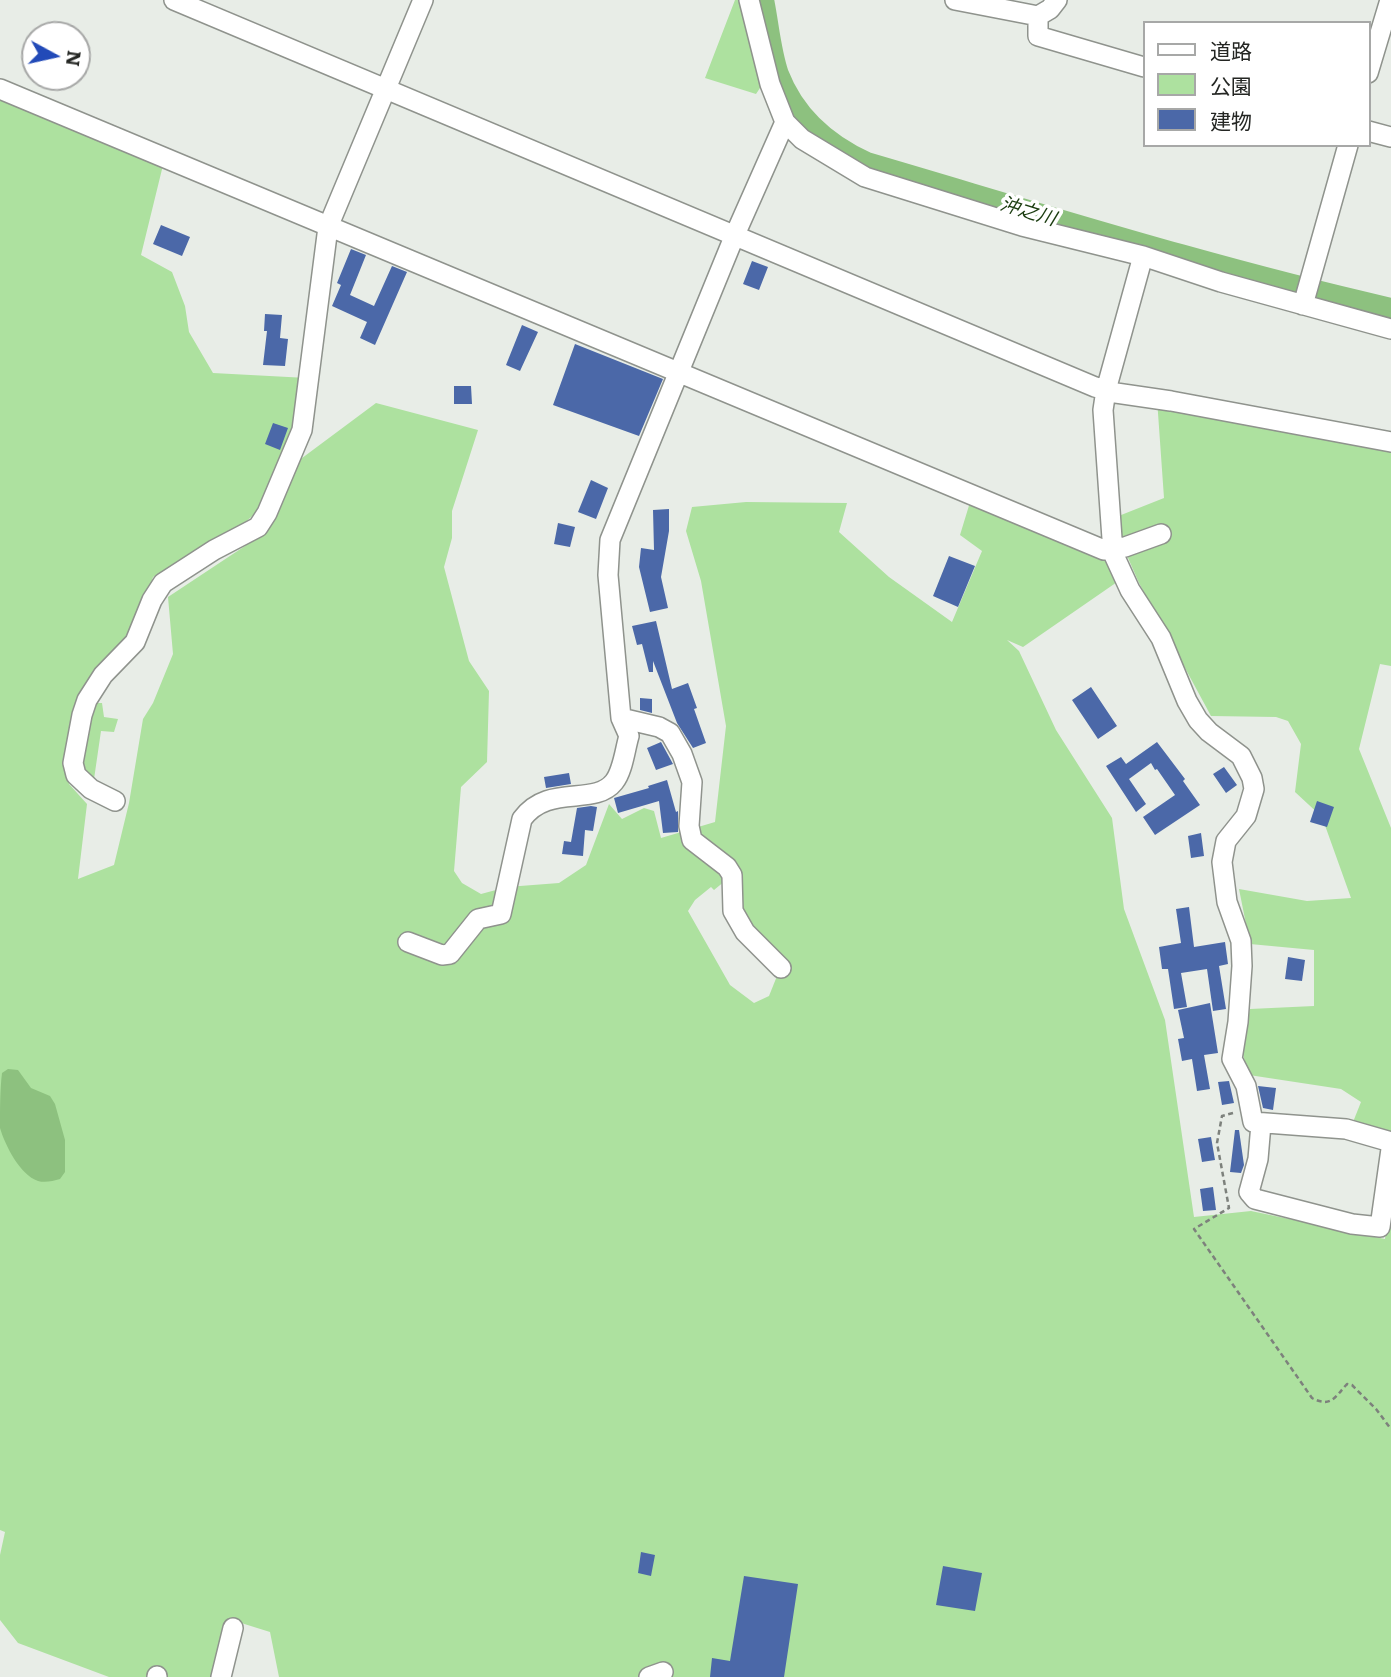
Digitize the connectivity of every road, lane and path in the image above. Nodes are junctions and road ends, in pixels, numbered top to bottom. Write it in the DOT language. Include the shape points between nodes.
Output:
graph roads {
  1 [pos="174,0"];
  2 [pos="423,0"];
  3 [pos="749,0"];
  4 [pos="954,0"];
  5 [pos="1057,0"];
  6 [pos="1390,0"];
  7 [pos="1038,16"];
  8 [pos="1142,66"];
  9 [pos="1370,66"];
  10 [pos="385,88"];
  11 [pos="0,89"];
  12 [pos="785,122"];
  13 [pos="1370,132"];
  14 [pos="1391,137"];
  15 [pos="1347,147"];
  16 [pos="328,227"];
  17 [pos="734,237"];
  18 [pos="1143,256"];
  19 [pos="1303,305"];
  20 [pos="1391,329"];
  21 [pos="678,373"];
  22 [pos="1106,390"];
  23 [pos="1391,442"];
  24 [pos="1161,534"];
  25 [pos="1113,549"];
  26 [pos="621,718"];
  27 [pos="115,801"];
  28 [pos="408,942"];
  29 [pos="781,968"];
  30 [pos="1248,1105"];
  31 [pos="1261,1124"];
  32 [pos="1391,1142"];
  33 [pos="1391,1149"];
  34 [pos="1391,1429"];
  35 [pos="233,1628"];
  36 [pos="221,1677"];
  1 -- 10 [label="street"];
  2 -- 10 [label="street"];
  3 -- 12 [label="street" via="770,84"];
  4 -- 7 [label="street"];
  5 -- 7 [label="street"];
  6 -- 9 [label="street"];
  7 -- 8 [label="street" via="1038,36"];
  10 -- 16 [label="street"];
  10 -- 17 [label="street"];
  11 -- 16 [label="street"];
  12 -- 17 [label="street"];
  12 -- 18 [label="street" via="802,139 865,177 1022,226"];
  13 -- 14 [label="street"];
  15 -- 19 [label="street"];
  16 -- 21 [label="street"];
  16 -- 27 [label="street" via="302,430 267,513 258,527 163,583 135,642 103,675 87,701 73,763 76,775"];
  17 -- 21 [label="street"];
  17 -- 22 [label="street"];
  18 -- 19 [label="street"];
  18 -- 22 [label="street"];
  19 -- 20 [label="street"];
  21 -- 25 [label="street" via="1104,550"];
  21 -- 26 [label="street" via="610,540 608,575"];
  22 -- 23 [label="street"];
  22 -- 25 [label="street" via="1103,410"];
  24 -- 25 [label="street"];
  25 -- 30 [label="street" via="1130,590 1171,657 1198,720 1241,756 1252,778 1254,789 1246,816 1226,841 1222,862 1227,902 1241,940 1232,1059 1246,1086"];
  26 -- 28 [label="street" via="629,736 617,780 606,790 542,801 523,819 500,914 478,919 450,954"];
  26 -- 29 [label="street" via="670,733 692,782 692,840 727,867 732,875 733,911 745,932"];
  30 -- 31 [label="street" via="1253,1122"];
  30 -- 34 [label="path" via="1222,1116 1217,1143 1229,1208 1194,1229 1312,1398 1328,1403 1347,1384 1352,1385"];
  31 -- 32 [label="street" via="1346,1129"];
  31 -- 33 [label="street" via="1249,1192 1255,1199 1352,1224 1380,1227"];
  35 -- 36 [label="street"];
}
